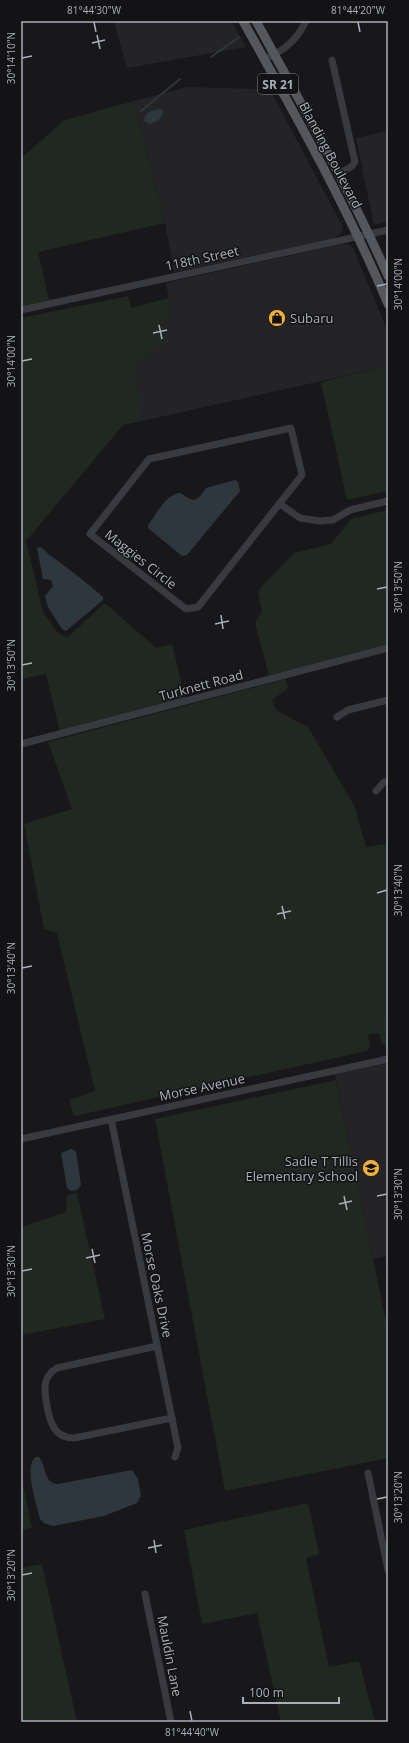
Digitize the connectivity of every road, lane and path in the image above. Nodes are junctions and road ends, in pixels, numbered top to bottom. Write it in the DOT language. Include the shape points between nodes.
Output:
graph roads {
  1 [pos="243,21"];
  2 [pos="256,21"];
  3 [pos="306,21"];
  4 [pos="275,55"];
  5 [pos="264,59"];
  6 [pos="332,60"];
  7 [pos="323,143"];
  8 [pos="314,148"];
  9 [pos="339,174"];
  10 [pos="388,230"];
  11 [pos="370,234"];
  12 [pos="359,237"];
  13 [pos="388,276"];
  14 [pos="388,304"];
  15 [pos="21,310"];
  16 [pos="388,501"];
  17 [pos="280,504"];
  18 [pos="388,648"];
  19 [pos="388,700"];
  20 [pos="337,717"];
  21 [pos="21,744"];
  22 [pos="388,782"];
  23 [pos="376,791"];
  24 [pos="388,1059"];
  25 [pos="111,1119"];
  26 [pos="21,1139"];
  27 [pos="158,1346"];
  28 [pos="172,1418"];
  29 [pos="175,1457"];
  30 [pos="368,1473"];
  31 [pos="388,1570"];
  32 [pos="145,1594"];
  33 [pos="171,1722"];
  1 -- 5 [label="main road, Blanding Boulevard / SR 21"];
  2 -- 4 [label="main road, Blanding Boulevard / SR 21"];
  3 -- 4 [label="street" via="295,39"];
  4 -- 5 [label="street"];
  4 -- 7 [label="main road, Blanding Boulevard / SR 21"];
  5 -- 8 [label="main road, Blanding Boulevard / SR 21"];
  6 -- 9 [label="street" via="355,162"];
  7 -- 8 [label="street"];
  7 -- 9 [label="main road, Blanding Boulevard / SR 21"];
  8 -- 12 [label="main road, Blanding Boulevard / SR 21"];
  9 -- 11 [label="main road, Blanding Boulevard / SR 21"];
  10 -- 11 [label="street, 118th Street"];
  11 -- 12 [label="street, 118th Street"];
  11 -- 13 [label="main road, Blanding Boulevard / SR 21"];
  12 -- 14 [label="main road, Blanding Boulevard / SR 21"];
  12 -- 15 [label="street, 118th Street"];
  16 -- 17 [label="street" via="350,510 332,520 300,518"];
  17 -- 17 [label="street, Maggies Circle" via="198,607 192,609 186,609 90,534 149,459 291,428 302,475"];
  18 -- 21 [label="street, Turknett Road"];
  19 -- 20 [label="street" via="348,710"];
  22 -- 23 [label="street" via="384,782"];
  24 -- 25 [label="street, Morse Avenue"];
  25 -- 26 [label="street, Morse Avenue"];
  25 -- 27 [label="street, Morse Oaks Drive"];
  27 -- 28 [label="street, Morse Oaks Drive"];
  27 -- 28 [label="street" via="57,1368 48,1376 44,1390 52,1425 58,1433 68,1438"];
  28 -- 29 [label="street, Morse Oaks Drive" via="178,1448"];
  30 -- 31 [label="street"];
  32 -- 33 [label="street, Mauldin Lane"];
}
